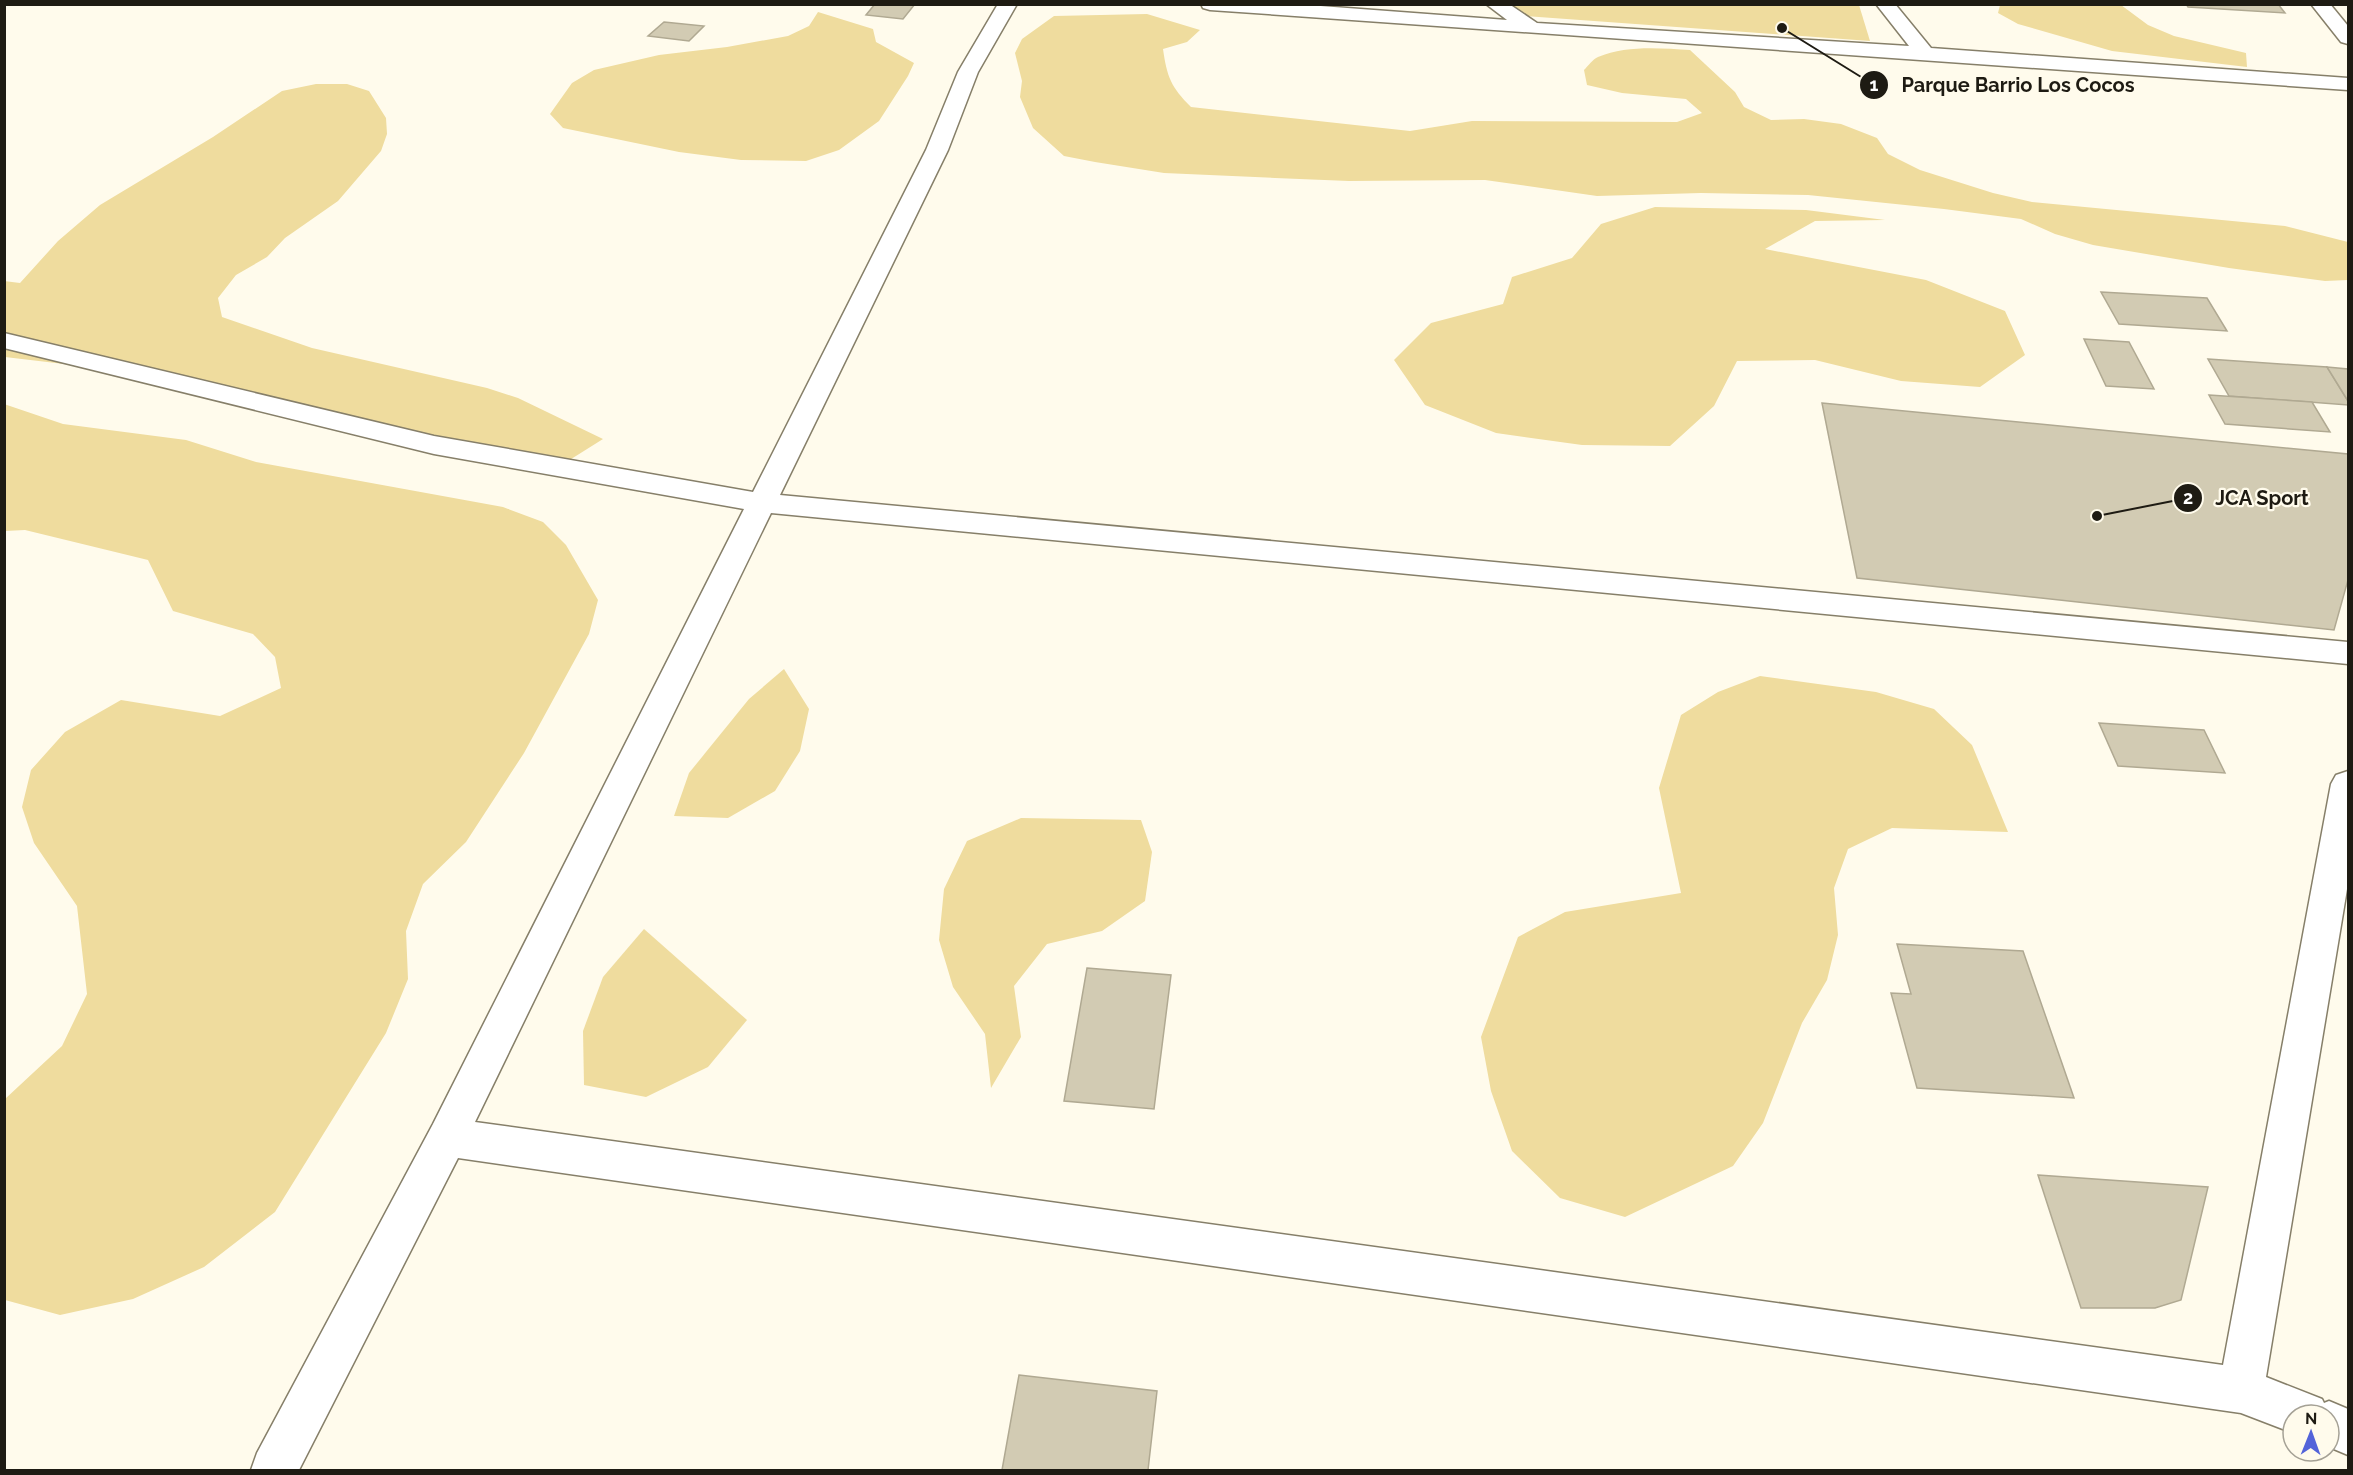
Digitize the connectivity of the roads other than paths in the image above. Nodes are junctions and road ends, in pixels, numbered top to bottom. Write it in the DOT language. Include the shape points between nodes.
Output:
graph roads {
  1 [pos="1008,4"];
  2 [pos="1210,4"];
  3 [pos="1495,4"];
  4 [pos="1885,4"];
  5 [pos="2320,4"];
  6 [pos="1532,28"];
  7 [pos="2349,38"];
  8 [pos="1925,53"];
  9 [pos="2349,84"];
  10 [pos="7,344"];
  11 [pos="762,503"];
  12 [pos="2349,653"];
  13 [pos="2349,784"];
  14 [pos="447,1137"];
  15 [pos="2241,1390"];
  16 [pos="2281,1405"];
  17 [pos="274,1470"];
  1 -- 11 [label="street" via="968,72 937,150"];
  2 -- 6 [label="street"];
  3 -- 6 [label="street"];
  4 -- 8 [label="street"];
  5 -- 7 [label="street"];
  6 -- 8 [label="street"];
  8 -- 9 [label="street"];
  10 -- 11 [label="street" via="434,445"];
  11 -- 12 [label="street"];
  11 -- 14 [label="street"];
  13 -- 15 [label="street"];
  14 -- 15 [label="street"];
  14 -- 17 [label="street"];
  15 -- 16 [label="street"];
}
